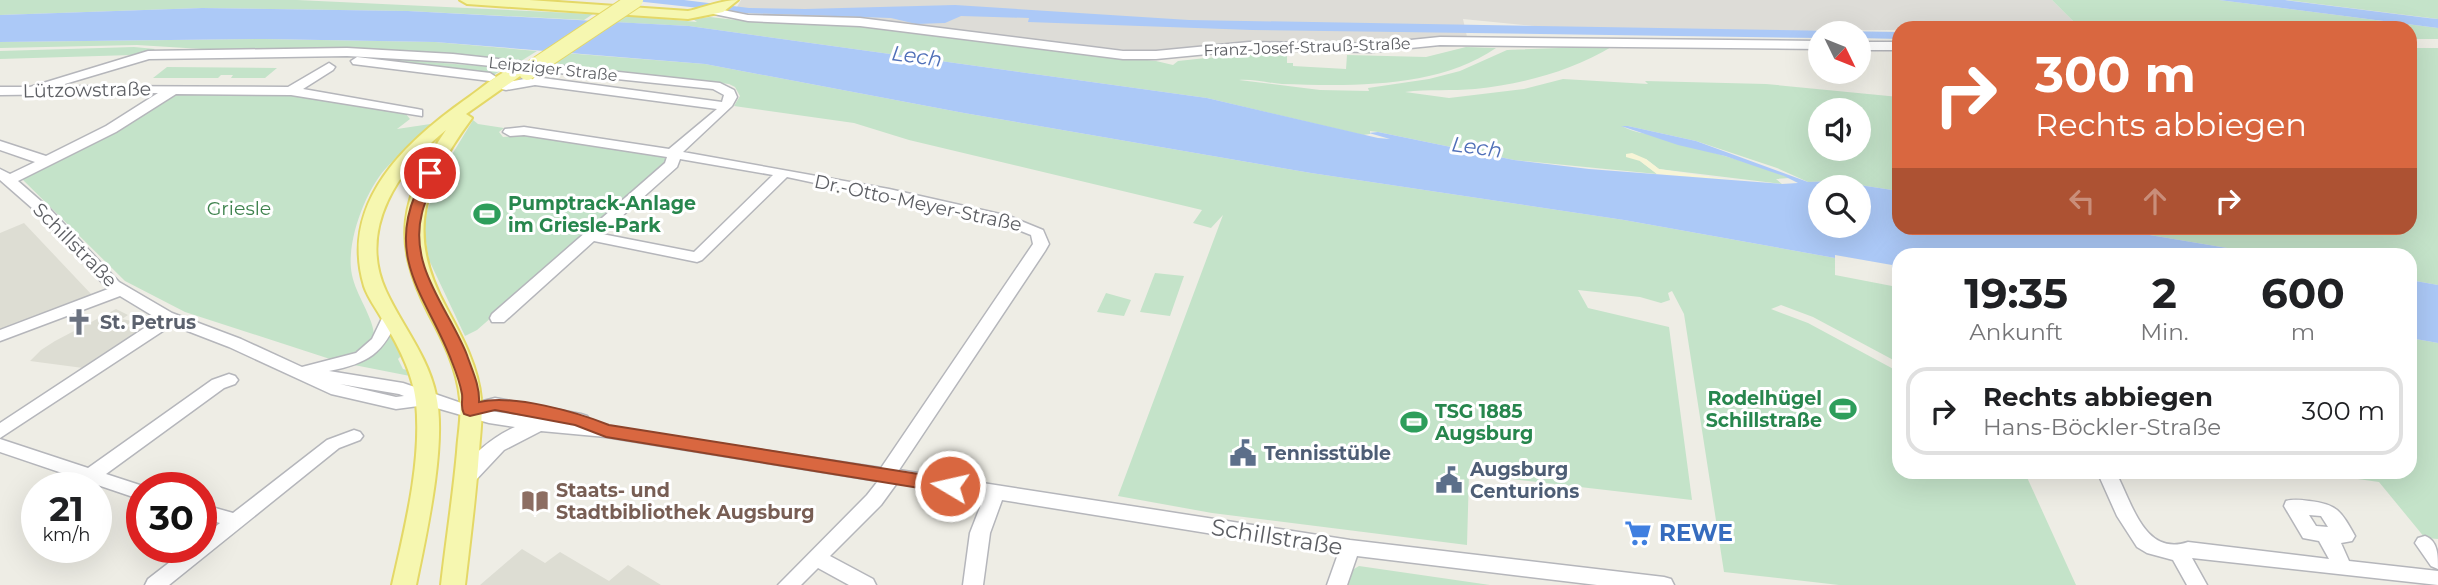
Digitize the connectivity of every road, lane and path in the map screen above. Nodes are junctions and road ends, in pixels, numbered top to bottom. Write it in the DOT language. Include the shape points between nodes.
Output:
graph roads {
  1 [pos="470,0"];
  2 [pos="625,0"];
  3 [pos="635,0"];
  4 [pos="724,5"];
  5 [pos="1808,45"];
  6 [pos="1871,46"];
  7 [pos="1892,46"];
  8 [pos="359,52"];
  9 [pos="308,53"];
  10 [pos="343,59"];
  11 [pos="329,67"];
  12 [pos="526,74"];
  13 [pos="498,82"];
  14 [pos="174,89"];
  15 [pos="32,90"];
  16 [pos="291,91"];
  17 [pos="1,92"];
  18 [pos="726,106"];
  19 [pos="417,113"];
  20 [pos="510,132"];
  21 [pos="0,145"];
  22 [pos="674,155"];
  23 [pos="47,161"];
  24 [pos="782,174"];
  25 [pos="6,182"];
  26 [pos="591,236"];
  27 [pos="120,290"];
  28 [pos="391,316"];
  29 [pos="498,318"];
  30 [pos="170,319"];
  31 [pos="0,336"];
  32 [pos="298,372"];
  33 [pos="229,380"];
  34 [pos="426,399"];
  35 [pos="470,410"];
  36 [pos="541,424"];
  37 [pos="606,431"];
  38 [pos="0,432"];
  39 [pos="354,436"];
  40 [pos="0,445"];
  41 [pos="82,472"];
  42 [pos="95,472"];
  43 [pos="889,476"];
  44 [pos="466,478"];
  45 [pos="2110,479"];
  46 [pos="995,493"];
  47 [pos="217,515"];
  48 [pos="237,521"];
  49 [pos="2327,537"];
  50 [pos="2425,543"];
  51 [pos="1350,548"];
  52 [pos="2183,555"];
  53 [pos="817,558"];
  54 [pos="2438,561"];
  55 [pos="2340,568"];
  56 [pos="2438,579"];
  57 [pos="155,585"];
  58 [pos="404,585"];
  59 [pos="453,585"];
  60 [pos="788,585"];
  61 [pos="866,585"];
  62 [pos="973,585"];
  63 [pos="1337,585"];
  64 [pos="1664,585"];
  65 [pos="2197,585"];
  1 -- 4 [label="main road" via="688,15"];
  2 -- 12 [label="main road"];
  3 -- 12 [label="main road, bridge"];
  4 -- 5 [label="street, Franz-Josef-Strauß-Straße" via="748,18 860,22 1123,55 1249,46 1371,48 1440,41"];
  6 -- 7 [label="street"];
  8 -- 9 [label="street, Leipziger Straße"];
  8 -- 10 [label="street, Leipziger Straße"];
  8 -- 18 [label="street, Leipziger Straße" via="716,86 729,93"];
  9 -- 10 [label="street, Leipziger Straße"];
  9 -- 15 [label="street, Leipziger Straße" via="148,55"];
  10 -- 13 [label="street, Leipziger Straße"];
  11 -- 16 [label="street"];
  12 -- 13 [label="main road"];
  12 -- 18 [label="street, Leipziger Straße"];
  13 -- 28 [label="main road" via="414,149 385,184 367,251 375,289"];
  13 -- 35 [label="main road" via="451,133 420,194 411,238 418,274 467,379"];
  14 -- 15 [label="street, Lützowstraße"];
  14 -- 16 [label="street, Lützowstraße"];
  14 -- 23 [label="street, Lützowstraße" via="139,114"];
  15 -- 17 [label="street, Lützowstraße"];
  16 -- 19 [label="street, Lützowstraße"];
  18 -- 22 [label="street"];
  20 -- 22 [label="street, Dr.-Otto-Meyer-Straße"];
  21 -- 23 [label="street"];
  22 -- 24 [label="street, Dr.-Otto-Meyer-Straße"];
  22 -- 26 [label="street" via="672,164"];
  23 -- 25 [label="street, Schillstraße"];
  24 -- 26 [label="street" via="697,257"];
  24 -- 43 [label="street, Dr.-Otto-Meyer-Straße" via="1006,221 1030,228 1041,238 1037,251"];
  25 -- 27 [label="street, Schillstraße" via="45,212"];
  26 -- 29 [label="street"];
  27 -- 30 [label="street, Schillstraße"];
  27 -- 31 [label="street"];
  28 -- 32 [label="street" via="380,342 368,352 350,361"];
  28 -- 34 [label="main road" via="413,357"];
  30 -- 32 [label="street, Schillstraße"];
  30 -- 38 [label="street"];
  32 -- 34 [label="street, Schillstraße" via="337,390 396,402"];
  33 -- 42 [label="street"];
  34 -- 35 [label="street, Schillstraße"];
  34 -- 58 [label="main road" via="421,505"];
  35 -- 36 [label="street, Schillstraße"];
  35 -- 37 [label="street, Schillstraße" via="495,404 579,419"];
  35 -- 44 [label="main road"];
  36 -- 37 [label="street, Schillstraße"];
  36 -- 44 [label="street, Schillstraße" via="504,439"];
  37 -- 43 [label="street, Schillstraße"];
  39 -- 48 [label="street" via="333,444"];
  40 -- 41 [label="street"];
  43 -- 46 [label="street, Schillstraße"];
  43 -- 53 [label="street" via="876,497"];
  44 -- 59 [label="main road"];
  45 -- 52 [label="street" via="2141,540"];
  46 -- 51 [label="street, Schillstraße"];
  46 -- 62 [label="street" via="980,533"];
  47 -- 48 [label="street"];
  48 -- 57 [label="street"];
  49 -- 55 [label="street"];
  50 -- 54 [label="street"];
  51 -- 63 [label="street"];
  51 -- 64 [label="street, Schillstraße"];
  52 -- 55 [label="street" via="2188,550"];
  52 -- 65 [label="street"];
  53 -- 60 [label="street"];
  53 -- 61 [label="street"];
  55 -- 56 [label="street"];
}
